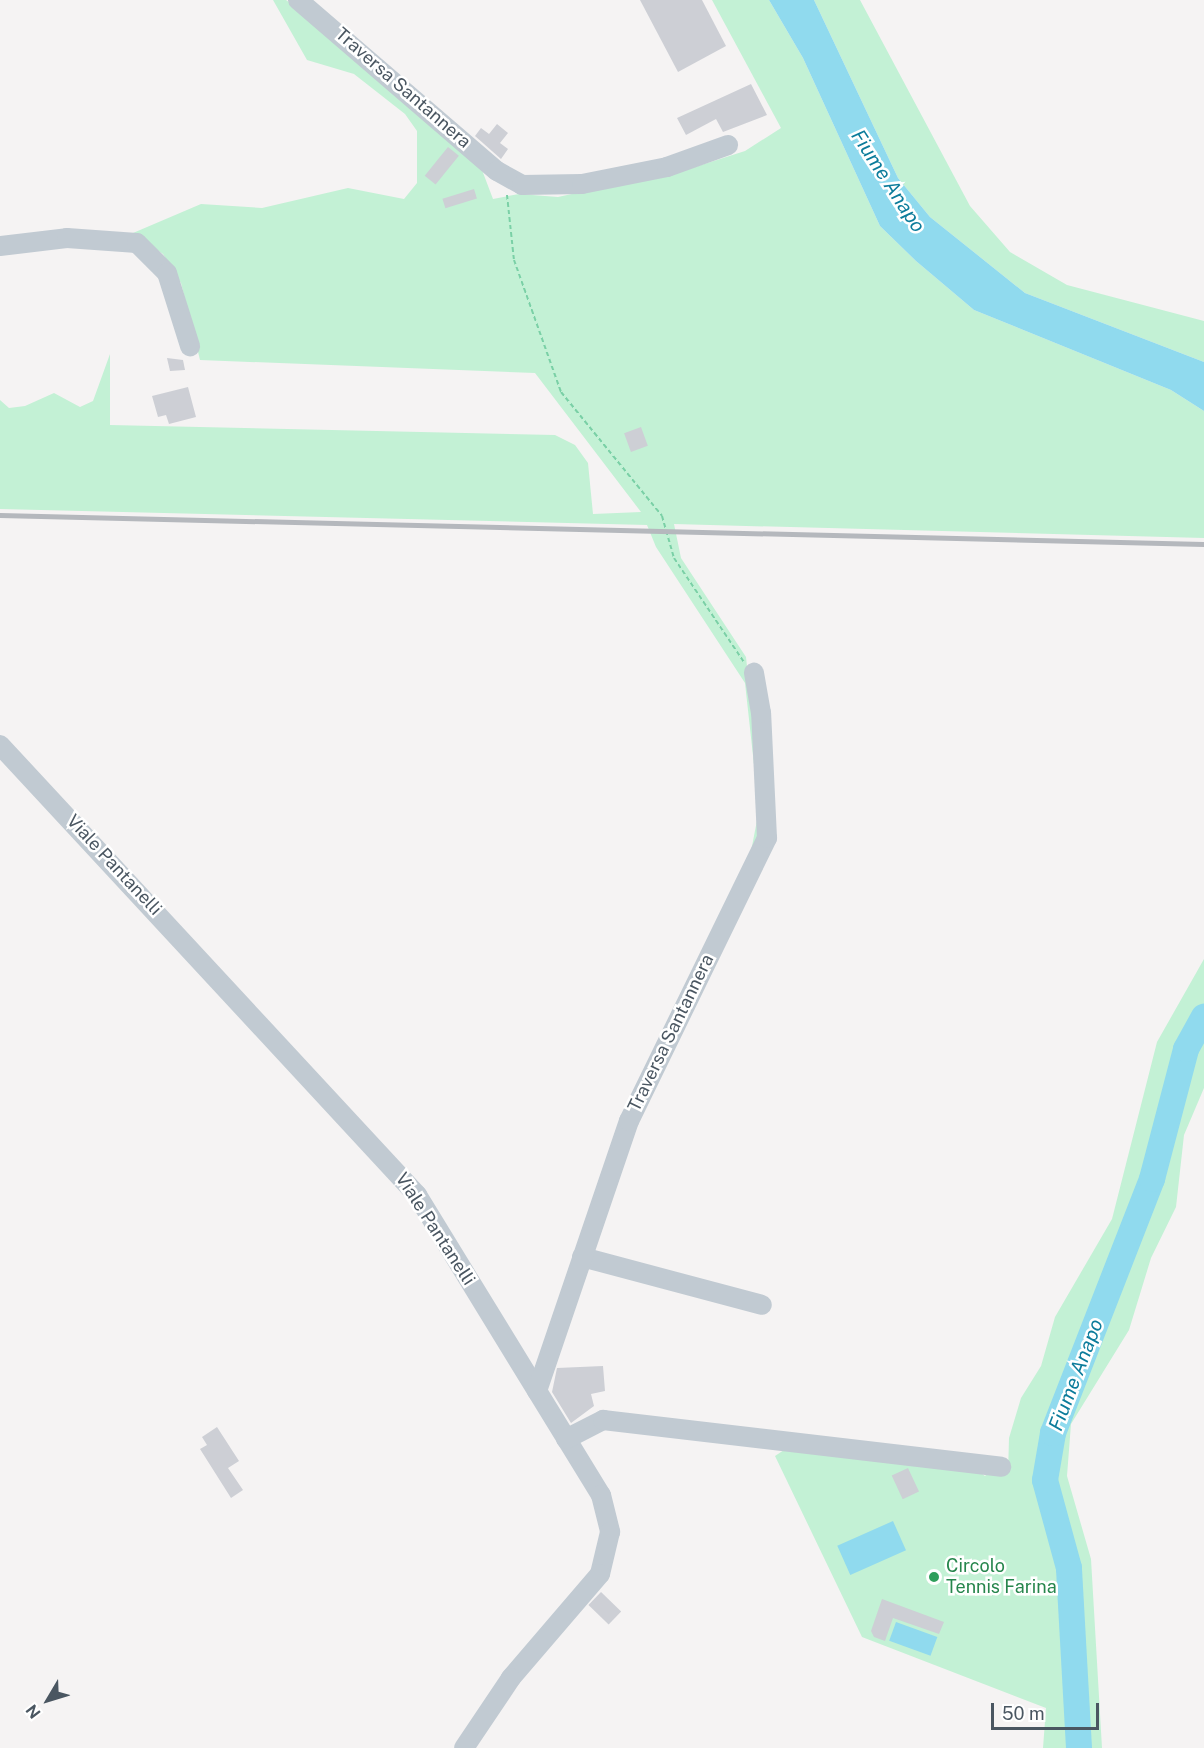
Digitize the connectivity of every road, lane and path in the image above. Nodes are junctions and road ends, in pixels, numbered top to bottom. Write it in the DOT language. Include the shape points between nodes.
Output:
graph roads {
  1 [pos="298,0"];
  2 [pos="728,145"];
  3 [pos="507,178"];
  4 [pos="0,246"];
  5 [pos="190,346"];
  6 [pos="754,673"];
  7 [pos="0,745"];
  8 [pos="582,1257"];
  9 [pos="762,1305"];
  10 [pos="537,1391"];
  11 [pos="566,1439"];
  12 [pos="1001,1467"];
  13 [pos="464,1748"];
  1 -- 3 [label="street, Traversa Santannera"];
  2 -- 3 [label="street" via="667,167 582,184 522,185"];
  3 -- 6 [label="path" via="514,260 561,392 662,516 674,558"];
  4 -- 5 [label="street" via="67,238 137,243 167,273"];
  6 -- 8 [label="street, Traversa Santannera" via="762,713 767,838 637,1101"];
  7 -- 10 [label="street, Viale Pantanelli" via="417,1195"];
  8 -- 9 [label="street"];
  8 -- 10 [label="street, Traversa Santannera"];
  10 -- 11 [label="street, Viale Pantanelli"];
  11 -- 12 [label="street" via="603,1420"];
  11 -- 13 [label="street, Viale Pantanelli" via="601,1495 610,1532 606,1559 511,1678"];
}
